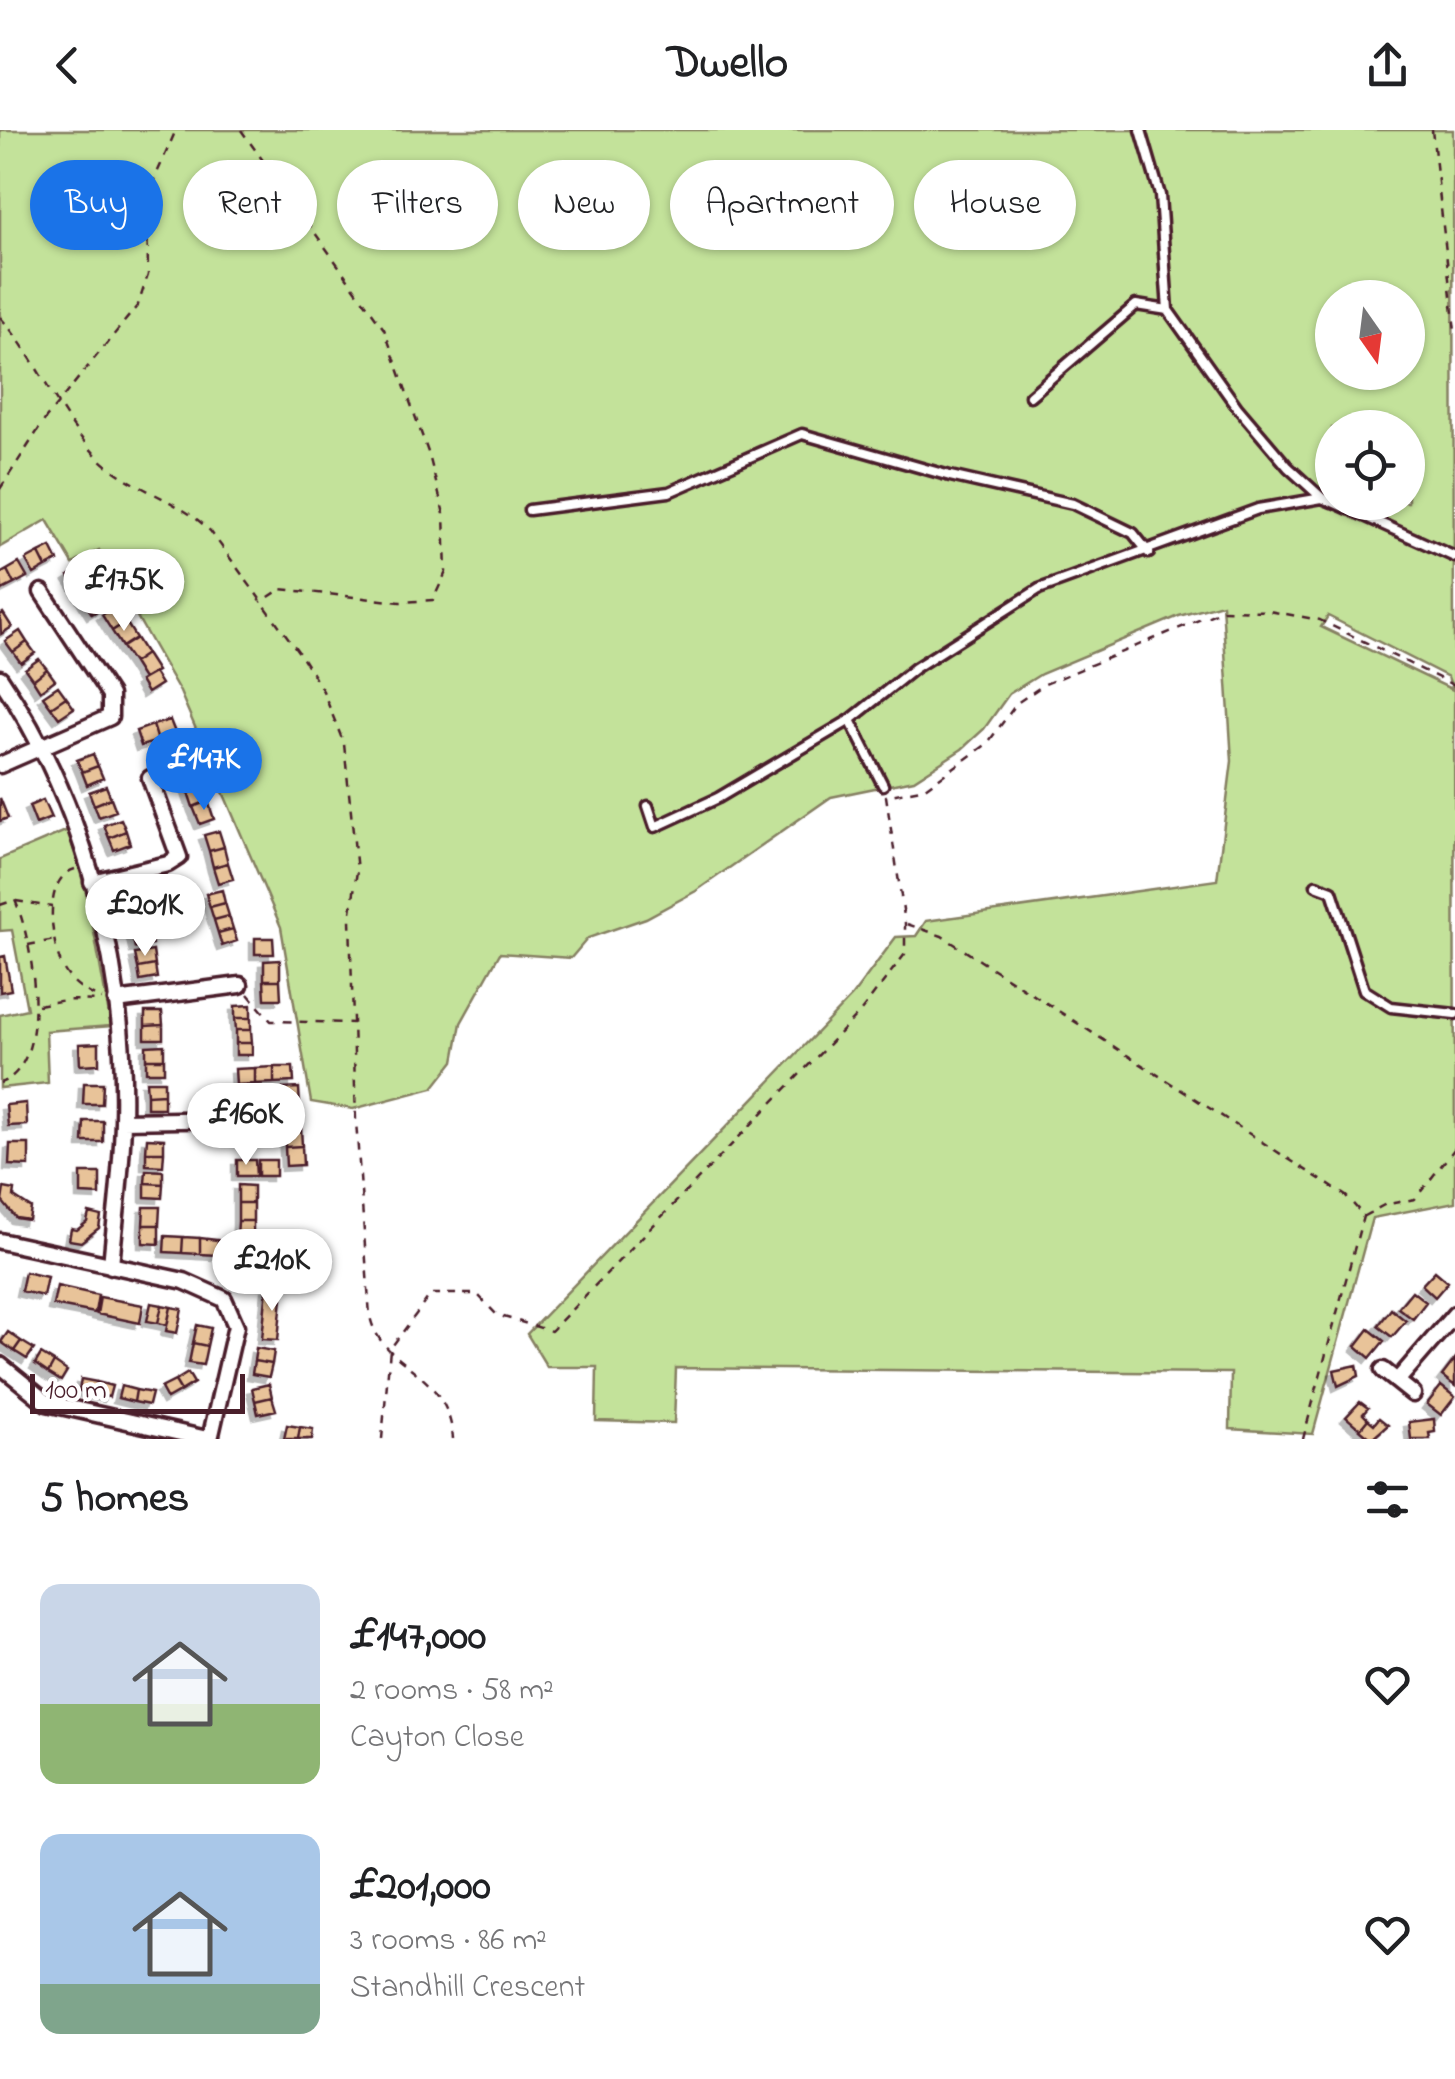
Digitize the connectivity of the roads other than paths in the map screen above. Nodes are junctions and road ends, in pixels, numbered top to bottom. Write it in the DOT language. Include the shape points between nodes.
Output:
graph roads {
  1 [pos="1141,130"];
  2 [pos="1168,310"];
  3 [pos="1030,396"];
  4 [pos="1315,492"];
  5 [pos="1315,499"];
  6 [pos="529,510"];
  7 [pos="1373,520"];
  8 [pos="1149,552"];
  9 [pos="1455,557"];
  10 [pos="42,592"];
  11 [pos="0,678"];
  12 [pos="850,720"];
  13 [pos="42,748"];
  14 [pos="0,766"];
  15 [pos="150,778"];
  16 [pos="883,786"];
  17 [pos="648,806"];
  18 [pos="92,882"];
  19 [pos="1316,885"];
  20 [pos="240,985"];
  21 [pos="116,1001"];
  22 [pos="1455,1014"];
  23 [pos="236,1118"];
  24 [pos="123,1121"];
  25 [pos="0,1241"];
  26 [pos="111,1266"];
  27 [pos="1455,1314"];
  28 [pos="0,1365"];
  29 [pos="1384,1370"];
  30 [pos="1397,1380"];
  31 [pos="1413,1394"];
  32 [pos="209,1439"];
  1 -- 2 [label="lane" via="1160,195"];
  2 -- 3 [label="lane" via="1136,305"];
  2 -- 4 [label="lane" via="1238,408"];
  5 -- 8 [label="lane" via="1258,509"];
  6 -- 8 [label="lane" via="670,492 802,434 1073,504 1133,533"];
  7 -- 9 [label="lane"];
  8 -- 12 [label="lane" via="1039,589 915,668"];
  10 -- 13 [label="street" via="110,696 110,717"];
  11 -- 13 [label="street"];
  12 -- 16 [label="lane"];
  12 -- 17 [label="lane" via="655,827"];
  13 -- 14 [label="street"];
  13 -- 18 [label="street" via="70,807"];
  15 -- 18 [label="street" via="179,857"];
  18 -- 21 [label="street"];
  19 -- 22 [label="lane" via="1332,891 1364,990 1392,1007"];
  20 -- 21 [label="street"];
  21 -- 24 [label="street"];
  23 -- 24 [label="street"];
  24 -- 26 [label="street"];
  25 -- 26 [label="street"];
  26 -- 32 [label="street" via="184,1281 224,1300 236,1326"];
  27 -- 30 [label="street"];
  28 -- 32 [label="street" via="48,1403"];
  29 -- 30 [label="street"];
  30 -- 31 [label="street"];
}
